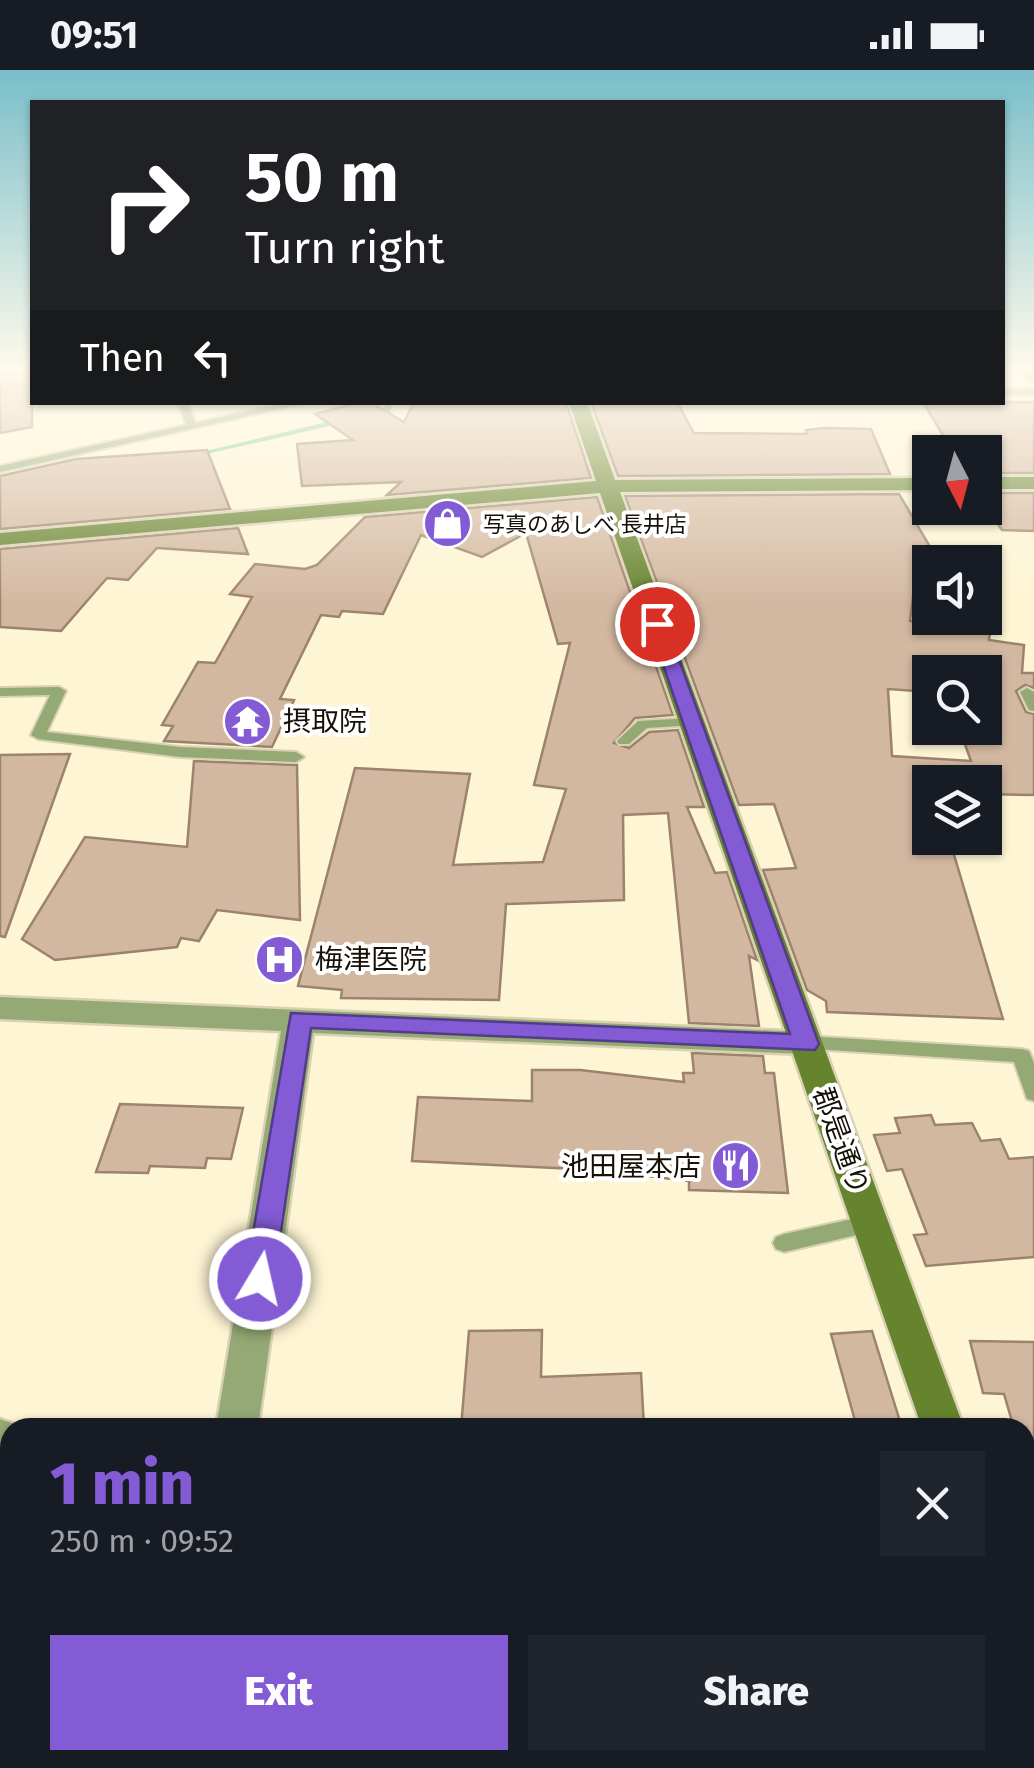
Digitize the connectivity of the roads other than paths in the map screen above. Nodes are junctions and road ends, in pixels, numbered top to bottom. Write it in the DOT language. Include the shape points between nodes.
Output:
graph roads {
  1 [pos="109,446"];
  2 [pos="594,446"];
  3 [pos="0,470"];
  4 [pos="1002,483"];
  5 [pos="1034,483"];
  6 [pos="912,484"];
  7 [pos="609,486"];
  8 [pos="0,539"];
  9 [pos="0,692"];
  10 [pos="692,722"];
  11 [pos="624,741"];
  12 [pos="296,757"];
  13 [pos="0,1008"];
  14 [pos="300,1019"];
  15 [pos="806,1044"];
  16 [pos="1028,1056"];
  17 [pos="1034,1094"];
  18 [pos="870,1224"];
  19 [pos="784,1243"];
  20 [pos="239,1418"];
  21 [pos="939,1418"];
  1 -- 3 [label="lane"];
  2 -- 7 [label="street, 郡是通り"];
  4 -- 5 [label="street"];
  6 -- 7 [label="street"];
  7 -- 8 [label="street"];
  7 -- 10 [label="street, 郡是通り"];
  9 -- 12 [label="lane" via="59,692 38,735"];
  10 -- 11 [label="lane" via="643,724"];
  10 -- 15 [label="street, 郡是通り"];
  13 -- 14 [label="street"];
  14 -- 15 [label="street"];
  14 -- 20 [label="street"];
  15 -- 16 [label="lane"];
  15 -- 18 [label="street, 郡是通り"];
  16 -- 17 [label="lane"];
  18 -- 19 [label="lane"];
  18 -- 21 [label="street, 郡是通り"];
}
